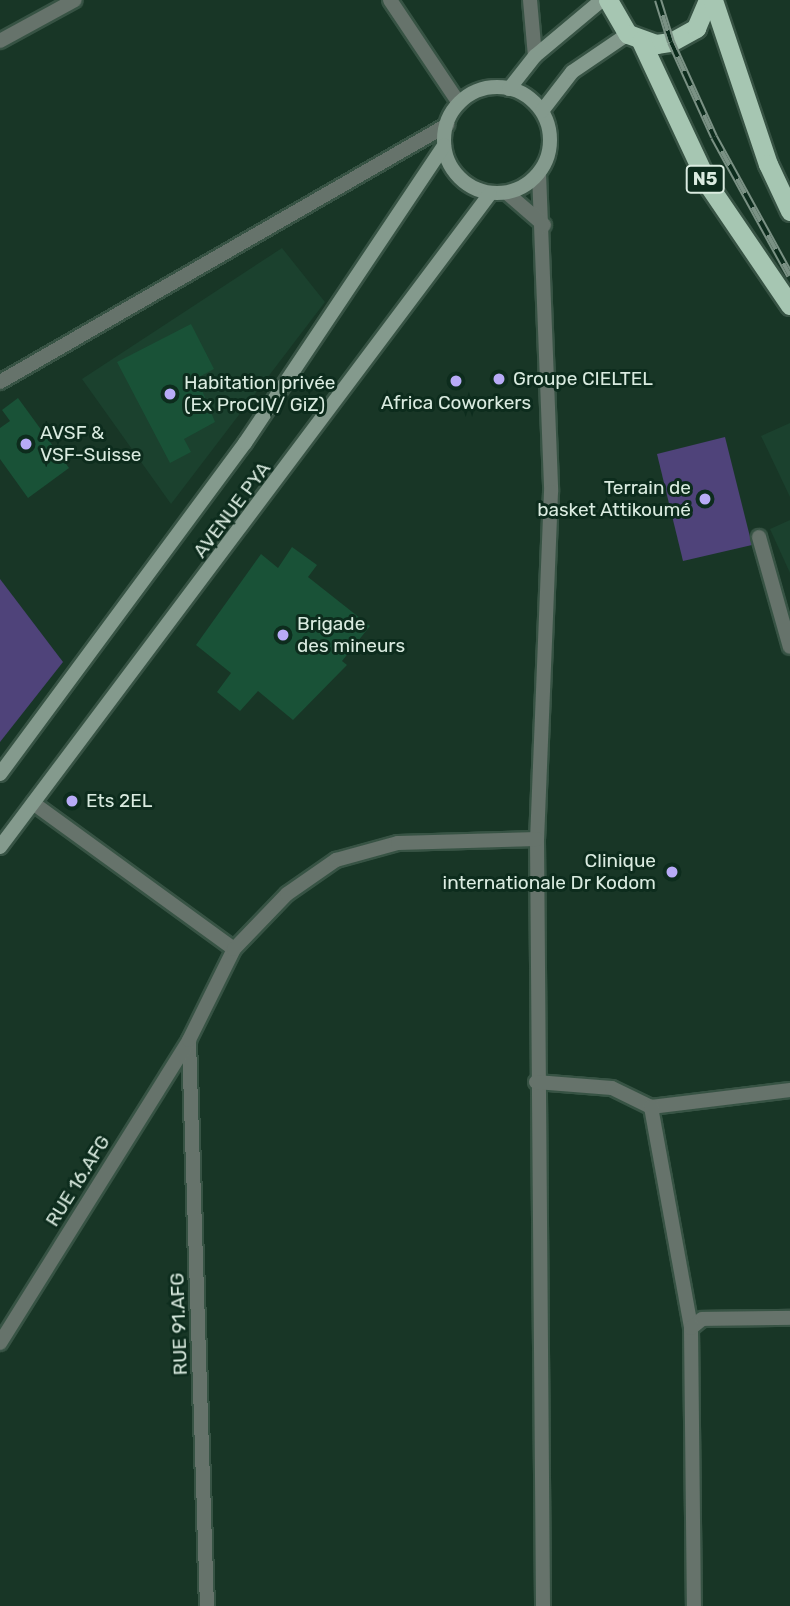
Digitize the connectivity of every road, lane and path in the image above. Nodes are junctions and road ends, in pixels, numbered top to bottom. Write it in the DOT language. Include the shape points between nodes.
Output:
graph roads {
  1 [pos="75,0"];
  2 [pos="390,0"];
  3 [pos="530,0"];
  4 [pos="602,0"];
  5 [pos="608,0"];
  6 [pos="711,0"];
  7 [pos="635,38"];
  8 [pos="0,41"];
  9 [pos="534,56"];
  10 [pos="509,89"];
  11 [pos="459,103"];
  12 [pos="542,111"];
  13 [pos="447,125"];
  14 [pos="444,146"];
  15 [pos="539,173"];
  16 [pos="507,193"];
  17 [pos="490,194"];
  18 [pos="790,211"];
  19 [pos="544,225"];
  20 [pos="790,304"];
  21 [pos="0,382"];
  22 [pos="759,537"];
  23 [pos="790,647"];
  24 [pos="0,774"];
  25 [pos="33,803"];
  26 [pos="537,839"];
  27 [pos="0,847"];
  28 [pos="234,949"];
  29 [pos="189,1040"];
  30 [pos="536,1082"];
  31 [pos="790,1090"];
  32 [pos="652,1107"];
  33 [pos="790,1318"];
  34 [pos="691,1328"];
  35 [pos="0,1343"];
  36 [pos="207,1606"];
  37 [pos="543,1606"];
  38 [pos="694,1606"];
  1 -- 8 [label="street"];
  2 -- 11 [label="street"];
  3 -- 9 [label="street"];
  4 -- 9 [label="main road"];
  5 -- 7 [label="highway"];
  6 -- 7 [label="highway" via="704,16 684,37 671,43"];
  6 -- 18 [label="highway" via="768,164"];
  7 -- 12 [label="main road" via="572,72"];
  7 -- 20 [label="highway, N5" via="709,186"];
  9 -- 10 [label="main road"];
  10 -- 11 [label="main road" via="484,89"];
  10 -- 12 [label="main road"];
  11 -- 13 [label="main road"];
  12 -- 15 [label="main road" via="549,151"];
  13 -- 14 [label="main road"];
  13 -- 21 [label="street"];
  14 -- 17 [label="main road" via="457,175"];
  14 -- 24 [label="main road, AVENUE PYA" via="245,443"];
  15 -- 16 [label="main road"];
  15 -- 19 [label="street"];
  16 -- 17 [label="main road"];
  16 -- 19 [label="street"];
  17 -- 25 [label="main road, AVENUE PYA"];
  19 -- 26 [label="street" via="551,492"];
  22 -- 23 [label="street"];
  25 -- 27 [label="main road, AVENUE PYA"];
  25 -- 28 [label="street"];
  26 -- 28 [label="street, RUE 16.AFG" via="398,843 337,860 287,894"];
  26 -- 30 [label="street"];
  28 -- 29 [label="street, RUE 16.AFG"];
  29 -- 35 [label="street, RUE 16.AFG"];
  29 -- 36 [label="street, RUE 91.AFG"];
  30 -- 32 [label="street" via="612,1088"];
  30 -- 37 [label="street"];
  31 -- 32 [label="street"];
  32 -- 34 [label="street"];
  33 -- 34 [label="street" via="702,1319"];
  34 -- 38 [label="street"];
}
